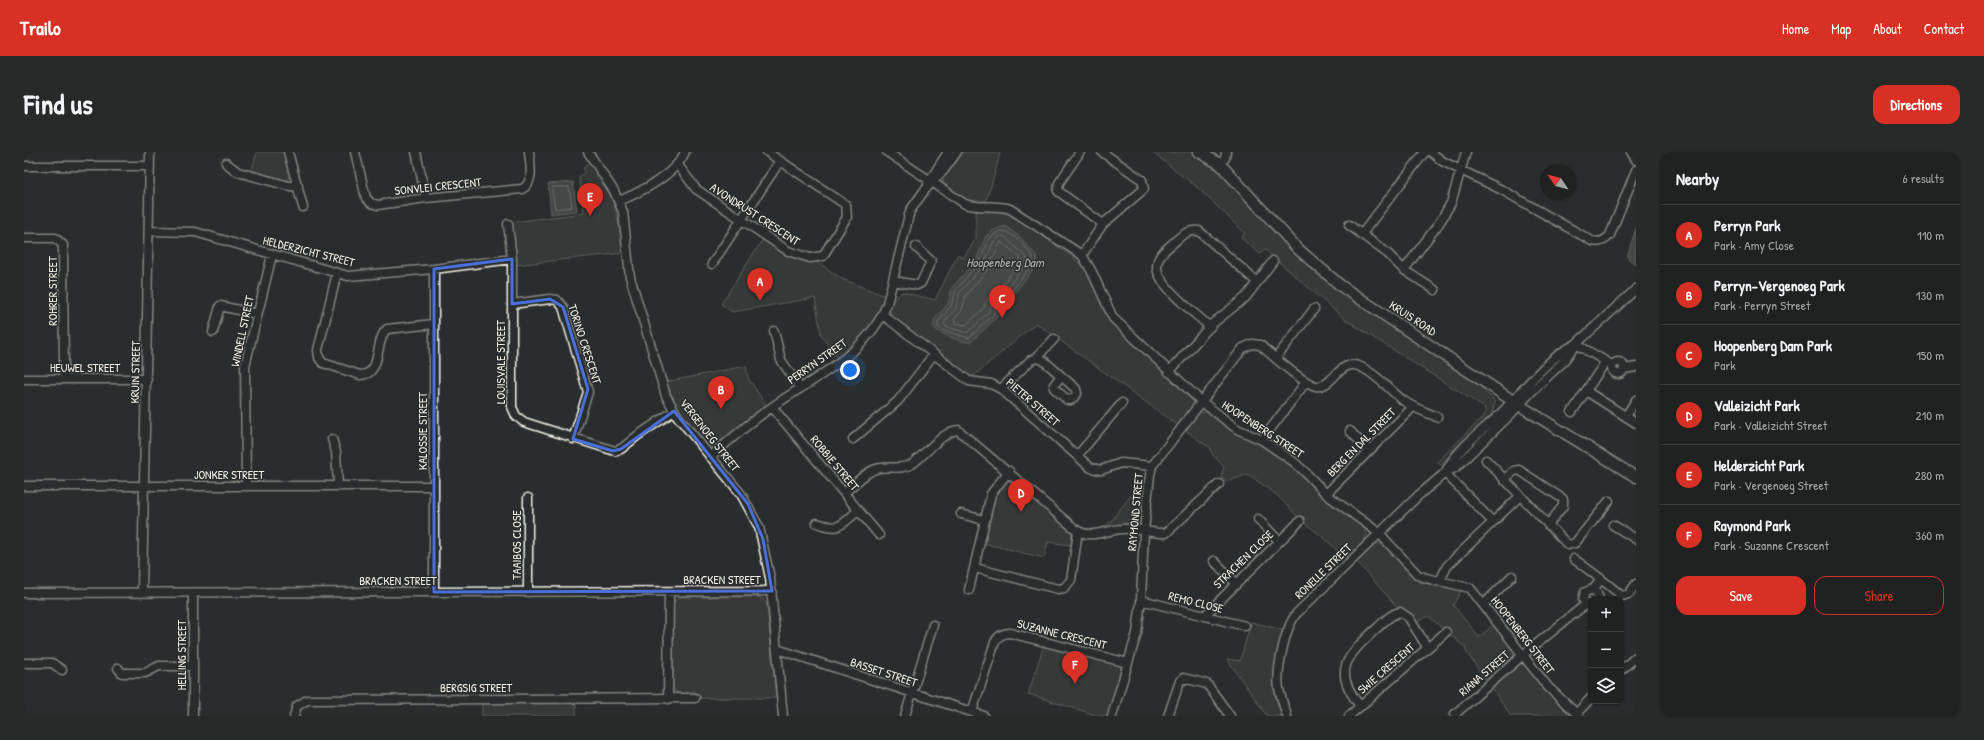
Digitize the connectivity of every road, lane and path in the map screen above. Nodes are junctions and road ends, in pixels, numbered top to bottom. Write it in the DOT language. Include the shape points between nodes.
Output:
graph roads {
  1 [pos="150,152"];
  2 [pos="288,152"];
  3 [pos="355,152"];
  4 [pos="416,152"];
  5 [pos="529,152"];
  6 [pos="588,152"];
  7 [pos="685,152"];
  8 [pos="767,152"];
  9 [pos="887,152"];
  10 [pos="948,152"];
  11 [pos="957,152"];
  12 [pos="1080,152"];
  13 [pos="1102,152"];
  14 [pos="1199,152"];
  15 [pos="1226,152"];
  16 [pos="1425,152"];
  17 [pos="1431,152"];
  18 [pos="1466,152"];
  19 [pos="1630,152"];
  20 [pos="1636,160"];
  21 [pos="780,161"];
  22 [pos="226,163"];
  23 [pos="1220,164"];
  24 [pos="678,165"];
  25 [pos="24,166"];
  26 [pos="150,166"];
  27 [pos="1461,169"];
  28 [pos="1636,170"];
  29 [pos="931,181"];
  30 [pos="298,186"];
  31 [pos="426,198"];
  32 [pos="619,201"];
  33 [pos="303,207"];
  34 [pos="741,220"];
  35 [pos="508,224"];
  36 [pos="1103,224"];
  37 [pos="1349,225"];
  38 [pos="150,231"];
  39 [pos="1361,234"];
  40 [pos="24,238"];
  41 [pos="916,247"];
  42 [pos="272,254"];
  43 [pos="1082,255"];
  44 [pos="512,259"];
  45 [pos="1273,261"];
  46 [pos="712,264"];
  47 [pos="434,269"];
  48 [pos="1404,270"];
  49 [pos="336,273"];
  50 [pos="893,281"];
  51 [pos="1257,282"];
  52 [pos="1636,289"];
  53 [pos="1435,290"];
  54 [pos="512,304"];
  55 [pos="1314,309"];
  56 [pos="257,314"];
  57 [pos="883,316"];
  58 [pos="434,324"];
  59 [pos="1210,327"];
  60 [pos="774,331"];
  61 [pos="213,332"];
  62 [pos="1054,339"];
  63 [pos="1576,344"];
  64 [pos="934,354"];
  65 [pos="1036,358"];
  66 [pos="1276,358"];
  67 [pos="1609,363"];
  68 [pos="1636,367"];
  69 [pos="1168,372"];
  70 [pos="1061,376"];
  71 [pos="64,379"];
  72 [pos="147,379"];
  73 [pos="24,380"];
  74 [pos="1306,382"];
  75 [pos="800,388"];
  76 [pos="1001,390"];
  77 [pos="1586,391"];
  78 [pos="1636,400"];
  79 [pos="1202,402"];
  80 [pos="1122,403"];
  81 [pos="1516,403"];
  82 [pos="772,407"];
  83 [pos="1413,407"];
  84 [pos="674,411"];
  85 [pos="1572,412"];
  86 [pos="1626,416"];
  87 [pos="1437,417"];
  88 [pos="1636,422"];
  89 [pos="1350,431"];
  90 [pos="574,438"];
  91 [pos="332,439"];
  92 [pos="853,439"];
  93 [pos="1262,440"];
  94 [pos="1369,452"];
  95 [pos="1077,456"];
  96 [pos="710,457"];
  97 [pos="1486,460"];
  98 [pos="1152,466"];
  99 [pos="1009,471"];
  100 [pos="1445,473"];
  101 [pos="1636,477"];
  102 [pos="1504,480"];
  103 [pos="1219,484"];
  104 [pos="338,485"];
  105 [pos="24,486"];
  106 [pos="246,486"];
  107 [pos="434,486"];
  108 [pos="144,487"];
  109 [pos="844,493"];
  110 [pos="1326,494"];
  111 [pos="1520,496"];
  112 [pos="528,498"];
  113 [pos="1609,501"];
  114 [pos="858,511"];
  115 [pos="961,514"];
  116 [pos="1258,519"];
  117 [pos="984,520"];
  118 [pos="1300,521"];
  119 [pos="1492,522"];
  120 [pos="817,523"];
  121 [pos="1548,525"];
  122 [pos="1613,525"];
  123 [pos="1078,531"];
  124 [pos="1144,531"];
  125 [pos="1379,533"];
  126 [pos="879,535"];
  127 [pos="1636,539"];
  128 [pos="1279,541"];
  129 [pos="1574,559"];
  130 [pos="1214,561"];
  131 [pos="975,568"];
  132 [pos="1512,576"];
  133 [pos="1601,579"];
  134 [pos="1440,581"];
  135 [pos="1236,582"];
  136 [pos="1636,584"];
  137 [pos="969,590"];
  138 [pos="1593,590"];
  139 [pos="772,591"];
  140 [pos="434,592"];
  141 [pos="528,592"];
  142 [pos="669,592"];
  143 [pos="142,593"];
  144 [pos="193,593"];
  145 [pos="24,594"];
  146 [pos="1598,596"];
  147 [pos="1141,600"];
  148 [pos="1588,603"];
  149 [pos="1484,604"];
  150 [pos="1588,605"];
  151 [pos="1204,616"];
  152 [pos="933,625"];
  153 [pos="1245,626"];
  154 [pos="1446,632"];
  155 [pos="1427,647"];
  156 [pos="777,649"];
  157 [pos="1522,655"];
  158 [pos="1636,657"];
  159 [pos="24,663"];
  160 [pos="1128,663"];
  161 [pos="193,666"];
  162 [pos="118,668"];
  163 [pos="1623,668"];
  164 [pos="62,670"];
  165 [pos="912,694"];
  166 [pos="668,698"];
  167 [pos="695,698"];
  168 [pos="1588,702"];
  169 [pos="1360,706"];
  170 [pos="972,712"];
  171 [pos="1578,715"];
  172 [pos="194,716"];
  173 [pos="294,716"];
  174 [pos="783,716"];
  175 [pos="905,716"];
  176 [pos="984,716"];
  177 [pos="1112,716"];
  178 [pos="1168,716"];
  179 [pos="1230,716"];
  180 [pos="1287,716"];
  181 [pos="1349,716"];
  182 [pos="1454,716"];
  1 -- 26 [label="street, KRUIN STREET"];
  2 -- 30 [label="street"];
  3 -- 31 [label="street, SONVLEI CRESCENT" via="366,198 371,204"];
  4 -- 31 [label="street"];
  5 -- 31 [label="street, SONVLEI CRESCENT" via="531,177 525,187 518,190"];
  6 -- 32 [label="street, VERGENOEG STREET"];
  7 -- 24 [label="street"];
  8 -- 21 [label="street, AVONDRUST CRESCENT"];
  9 -- 29 [label="street, HOOPENBERG STREET"];
  10 -- 29 [label="street, PERRYN STREET"];
  11 -- 29 [label="street, PERRYN STREET"];
  12 -- 36 [label="street" via="1059,183 1058,191"];
  13 -- 36 [label="street" via="1138,177 1144,186 1144,190 1138,196"];
  14 -- 23 [label="street, KRUIS ROAD"];
  15 -- 23 [label="street"];
  16 -- 39 [label="street"];
  17 -- 27 [label="street" via="1442,161"];
  18 -- 27 [label="street"];
  19 -- 20 [label="street"];
  21 -- 34 [label="street"];
  21 -- 34 [label="street, AVONDRUST CRESCENT" via="846,205 847,217 826,252 823,256 814,258 793,253"];
  22 -- 30 [label="street" via="238,172 289,186"];
  23 -- 81 [label="street, KRUIS ROAD" via="1291,243 1317,267 1350,292"];
  24 -- 32 [label="street" via="638,193"];
  24 -- 34 [label="street, AVONDRUST CRESCENT" via="696,189"];
  25 -- 26 [label="street"];
  26 -- 38 [label="street, KRUIN STREET"];
  27 -- 28 [label="street" via="1598,242 1602,242 1610,235"];
  27 -- 48 [label="street" via="1451,203"];
  29 -- 43 [label="street, HOOPENBERG STREET" via="966,204 1010,209"];
  29 -- 50 [label="street, PERRYN STREET" via="910,211"];
  30 -- 33 [label="street"];
  32 -- 84 [label="street, VERGENOEG STREET" via="632,285 660,380"];
  34 -- 46 [label="street"];
  35 -- 44 [label="street, LOUISVALE STREET"];
  36 -- 43 [label="street"];
  37 -- 39 [label="street"];
  38 -- 42 [label="street, HELDERZICHT STREET" via="189,231"];
  38 -- 72 [label="street, KRUIN STREET"];
  39 -- 48 [label="street" via="1387,253"];
  40 -- 71 [label="street, ROHRER STREET" via="55,238 63,245"];
  41 -- 50 [label="street" via="931,261 921,283 917,285"];
  42 -- 49 [label="street, HELDERZICHT STREET"];
  42 -- 56 [label="street, WINDELL STREET"];
  43 -- 69 [label="street, HOOPENBERG STREET" via="1113,318"];
  44 -- 47 [label="street, HELDERZICHT STREET"];
  44 -- 54 [label="street, LOUISVALE STREET"];
  45 -- 51 [label="street"];
  47 -- 49 [label="street, HELDERZICHT STREET" via="356,276"];
  47 -- 58 [label="street, KALOSSIE STREET"];
  48 -- 53 [label="street"];
  49 -- 58 [label="street" via="318,350 323,363 360,375 366,374 373,368 382,335 387,329"];
  50 -- 57 [label="street, PERRYN STREET"];
  51 -- 59 [label="street" via="1242,300"];
  51 -- 59 [label="street" via="1199,231 1190,231 1162,253 1157,267 1161,279"];
  52 -- 63 [label="street, RONELLE STREET"];
  54 -- 90 [label="street, LOUISVALE STREET" via="514,414 524,422"];
  54 -- 90 [label="street, TORINO CRESCENT" via="550,299 556,300 563,307 588,392"];
  55 -- 66 [label="street"];
  56 -- 61 [label="street" via="220,306"];
  56 -- 106 [label="street, WINDELL STREET" via="245,366"];
  57 -- 64 [label="street, PIETER STREET"];
  57 -- 75 [label="street, PERRYN STREET" via="856,349"];
  58 -- 107 [label="street, KALOSSIE STREET"];
  59 -- 69 [label="street"];
  60 -- 75 [label="street" via="781,360"];
  62 -- 65 [label="street"];
  63 -- 67 [label="street"];
  63 -- 81 [label="street, RONELLE STREET" via="1565,350"];
  64 -- 76 [label="street, PIETER STREET" via="969,381 991,384"];
  64 -- 92 [label="street" via="898,401"];
  65 -- 70 [label="street" via="1043,360"];
  65 -- 76 [label="street"];
  66 -- 74 [label="street"];
  66 -- 79 [label="street, RAYMOND STREET" via="1260,345 1252,344 1243,348"];
  67 -- 68 [label="street" via="1619,362 1624,368"];
  67 -- 77 [label="street"];
  69 -- 79 [label="street, HOOPENBERG STREET"];
  71 -- 72 [label="street, HEUWEL STREET"];
  71 -- 73 [label="street, HEUWEL STREET"];
  72 -- 108 [label="street, KRUIN STREET"];
  74 -- 83 [label="street, BERG EN DAL STREET" via="1316,386 1324,385 1346,366 1356,365 1376,376 1399,398"];
  74 -- 93 [label="street"];
  75 -- 82 [label="street, PERRYN STREET"];
  76 -- 95 [label="street, PIETER STREET"];
  77 -- 85 [label="street"];
  77 -- 86 [label="street"];
  78 -- 86 [label="street"];
  79 -- 93 [label="street, HOOPENBERG STREET" via="1237,429"];
  79 -- 98 [label="street, RAYMOND STREET"];
  80 -- 95 [label="street"];
  81 -- 100 [label="street, RONELLE STREET" via="1450,462"];
  81 -- 101 [label="street, KRUIS ROAD"];
  82 -- 96 [label="street, PERRYN STREET"];
  82 -- 109 [label="street, ROBBIE STREET"];
  83 -- 87 [label="street, BERG EN DAL STREET"];
  83 -- 94 [label="street, BERG EN DAL STREET"];
  84 -- 90 [label="street, LOUISVALE STREET" via="618,451 610,451"];
  84 -- 96 [label="street, VERGENOEG STREET"];
  86 -- 88 [label="street"];
  89 -- 94 [label="street"];
  91 -- 104 [label="street" via="336,452"];
  93 -- 110 [label="street, HOOPENBERG STREET" via="1305,472"];
  94 -- 110 [label="street, BERG EN DAL STREET"];
  95 -- 98 [label="street, PIETER STREET" via="1091,468 1101,470 1121,463"];
  96 -- 139 [label="street, VERGENOEG STREET" via="741,494 754,515 763,539"];
  97 -- 102 [label="street"];
  98 -- 124 [label="street, RAYMOND STREET"];
  99 -- 109 [label="street" via="961,431 955,430 910,465 872,470"];
  99 -- 117 [label="street" via="991,494"];
  99 -- 123 [label="street"];
  100 -- 119 [label="street"];
  100 -- 125 [label="street, RONELLE STREET"];
  102 -- 111 [label="street"];
  102 -- 121 [label="street" via="1519,470 1563,499 1563,506"];
  103 -- 124 [label="street" via="1168,532"];
  104 -- 106 [label="street, JONKER STREET"];
  104 -- 107 [label="street, JONKER STREET"];
  105 -- 108 [label="street, JONKER STREET"];
  106 -- 108 [label="street, JONKER STREET"];
  107 -- 140 [label="street, KALOSSIE STREET"];
  108 -- 143 [label="street, KRUIN STREET"];
  109 -- 114 [label="street, ROBBIE STREET"];
  110 -- 125 [label="street, HOOPENBERG STREET"];
  111 -- 119 [label="street"];
  111 -- 121 [label="street"];
  112 -- 141 [label="street, TAAIBOS CLOSE"];
  113 -- 121 [label="street" via="1572,545 1565,543"];
  114 -- 120 [label="street" via="837,528"];
  114 -- 126 [label="street, ROBBIE STREET"];
  115 -- 117 [label="street"];
  116 -- 128 [label="street"];
  117 -- 131 [label="street"];
  118 -- 128 [label="street, STRACHEN CLOSE"];
  119 -- 134 [label="street" via="1447,566"];
  122 -- 127 [label="street"];
  123 -- 124 [label="street" via="1094,535 1122,529"];
  123 -- 131 [label="street" via="1071,580 1064,588 1058,589"];
  124 -- 147 [label="street, RAYMOND STREET"];
  125 -- 134 [label="street, HOOPENBERG STREET" via="1418,575"];
  125 -- 180 [label="street, RONELLE STREET" via="1291,620 1286,634 1279,678 1279,688"];
  128 -- 135 [label="street, STRACHEN CLOSE"];
  129 -- 133 [label="street"];
  130 -- 135 [label="street"];
  131 -- 137 [label="street"];
  132 -- 149 [label="street"];
  133 -- 136 [label="street" via="1625,596"];
  133 -- 138 [label="street"];
  134 -- 149 [label="street, HOOPENBERG STREET" via="1467,586"];
  135 -- 151 [label="street, STRACHEN CLOSE"];
  138 -- 146 [label="street"];
  138 -- 148 [label="street" via="1588,590 1584,594 1583,599"];
  139 -- 142 [label="street, BRACKEN STREET"];
  139 -- 156 [label="street, VERGENOEG STREET"];
  140 -- 141 [label="street, BRACKEN STREET"];
  140 -- 144 [label="street, BRACKEN STREET"];
  141 -- 142 [label="street, BRACKEN STREET"];
  142 -- 166 [label="street"];
  143 -- 144 [label="street, BRACKEN STREET"];
  143 -- 145 [label="street, BRACKEN STREET"];
  144 -- 161 [label="street, HELLING STREET"];
  147 -- 151 [label="street, REMO CLOSE"];
  147 -- 160 [label="street, RAYMOND STREET" via="1137,633"];
  149 -- 157 [label="street, HOOPENBERG STREET"];
  150 -- 157 [label="street, RIANA STREET"];
  151 -- 153 [label="street, REMO CLOSE"];
  152 -- 165 [label="street"];
  154 -- 155 [label="street, SWIE CRESCENT"];
  155 -- 169 [label="street, SWIE CRESCENT"];
  155 -- 169 [label="street, SWIE CRESCENT" via="1407,615 1400,612 1392,614 1358,645 1348,661 1345,680"];
  156 -- 165 [label="street, BASSET STREET"];
  156 -- 174 [label="street, VERGENOEG STREET"];
  157 -- 171 [label="street, HOOPENBERG STREET" via="1555,695"];
  157 -- 182 [label="street, RIANA STREET"];
  158 -- 163 [label="street"];
  159 -- 164 [label="street" via="52,664"];
  160 -- 170 [label="street, SUZANNE CRESCENT" via="1010,633 1004,634 995,642"];
  160 -- 177 [label="street, RAYMOND STREET"];
  161 -- 162 [label="street" via="159,666 145,673 122,673"];
  161 -- 172 [label="street, HELLING STREET"];
  165 -- 170 [label="street, BASSET STREET"];
  165 -- 175 [label="street"];
  166 -- 167 [label="street, BERGSIG STREET"];
  166 -- 173 [label="street, BERGSIG STREET" via="307,700 297,706"];
  168 -- 171 [label="street"];
  169 -- 181 [label="street, SWIE CRESCENT"];
  170 -- 176 [label="street, BASSET STREET"];
  178 -- 179 [label="street" via="1180,680 1183,678 1207,684"];
}
